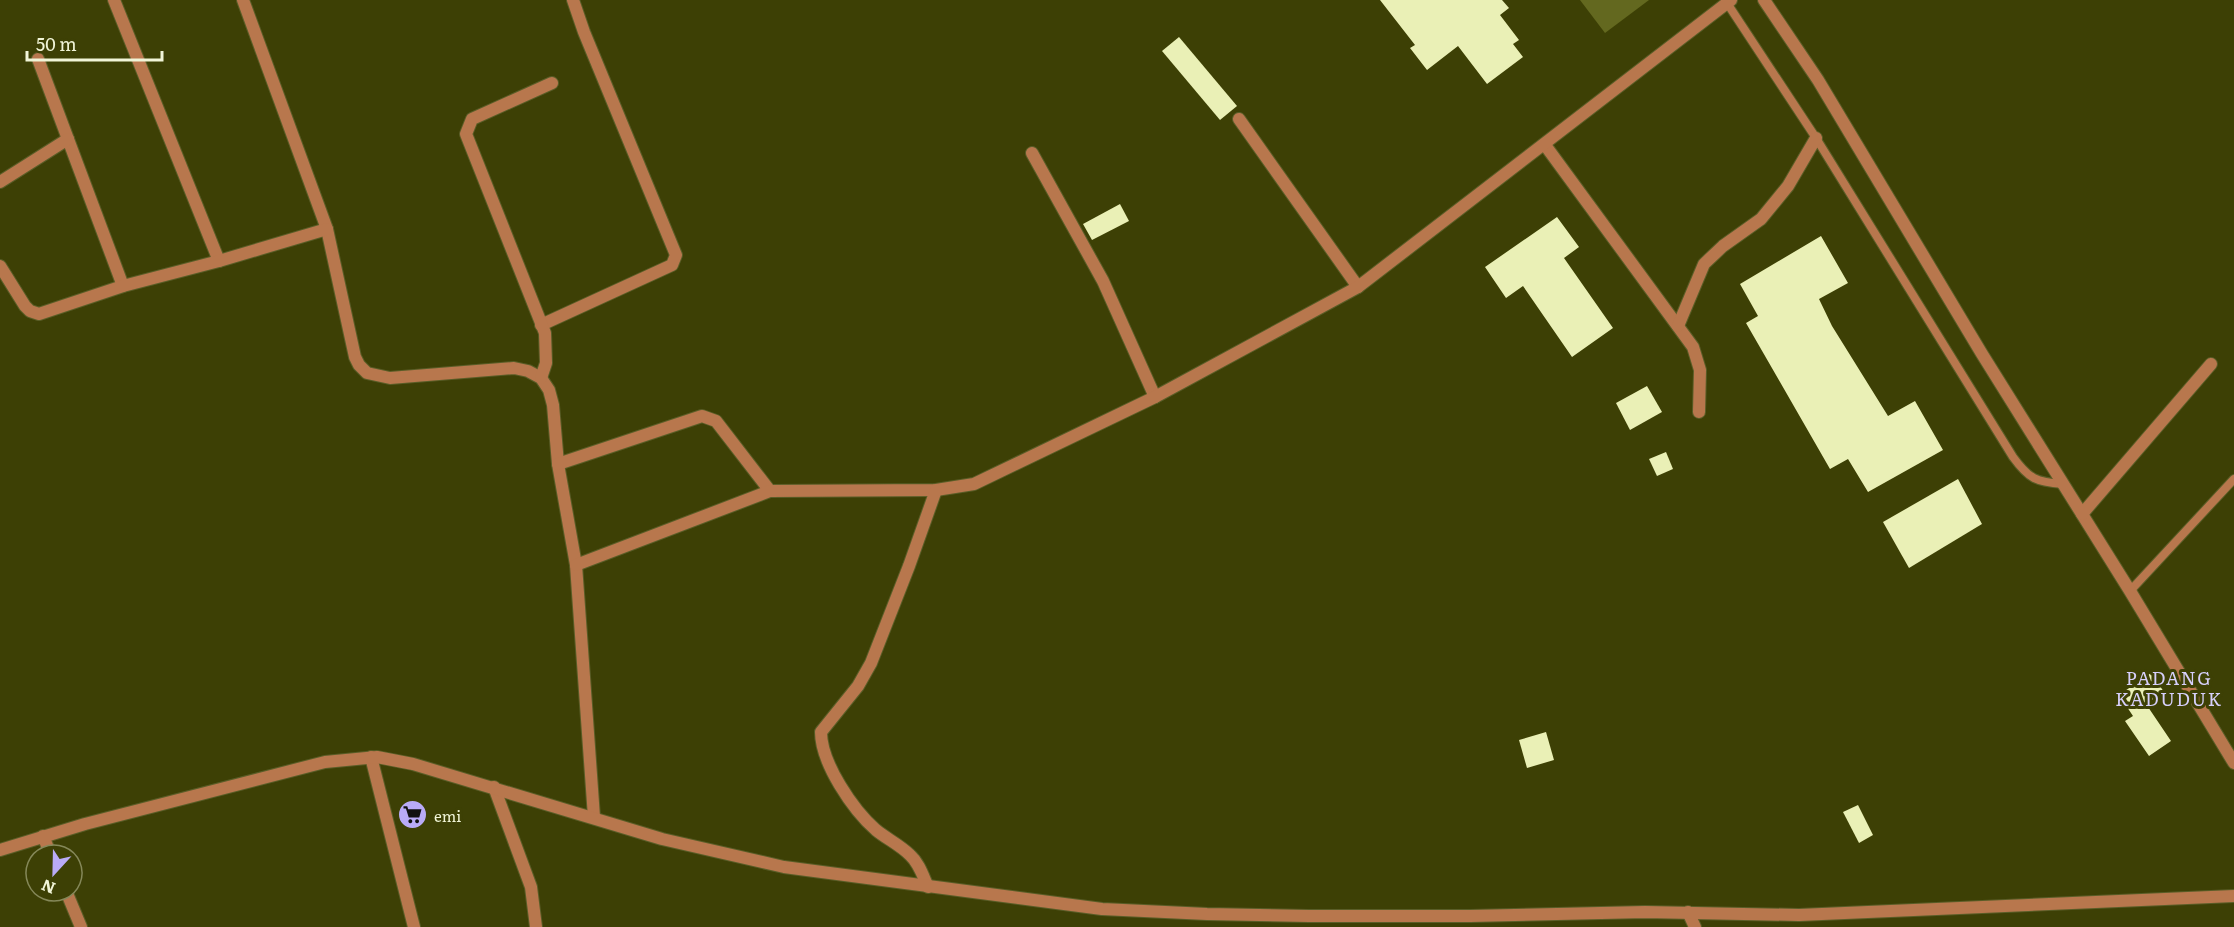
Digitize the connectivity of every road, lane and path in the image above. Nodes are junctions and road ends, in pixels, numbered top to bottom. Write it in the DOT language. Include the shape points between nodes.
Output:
graph roads {
  1 [pos="114,0"];
  2 [pos="243,0"];
  3 [pos="573,0"];
  4 [pos="1764,0"];
  5 [pos="1729,1"];
  6 [pos="38,58"];
  7 [pos="552,83"];
  8 [pos="1239,118"];
  9 [pos="1816,138"];
  10 [pos="68,139"];
  11 [pos="1545,145"];
  12 [pos="1032,153"];
  13 [pos="0,182"];
  14 [pos="327,229"];
  15 [pos="219,261"];
  16 [pos="0,266"];
  17 [pos="123,286"];
  18 [pos="1358,287"];
  19 [pos="542,325"];
  20 [pos="1678,326"];
  21 [pos="2211,364"];
  22 [pos="541,378"];
  23 [pos="1155,397"];
  24 [pos="1699,412"];
  25 [pos="558,464"];
  26 [pos="2234,479"];
  27 [pos="2063,484"];
  28 [pos="936,490"];
  29 [pos="770,491"];
  30 [pos="2082,514"];
  31 [pos="576,565"];
  32 [pos="2130,591"];
  33 [pos="371,757"];
  34 [pos="2234,763"];
  35 [pos="494,787"];
  36 [pos="594,817"];
  37 [pos="43,836"];
  38 [pos="46,843"];
  39 [pos="0,850"];
  40 [pos="928,886"];
  41 [pos="2234,896"];
  42 [pos="71,903"];
  43 [pos="1688,912"];
  44 [pos="81,927"];
  45 [pos="414,927"];
  46 [pos="536,927"];
  47 [pos="1695,927"];
  1 -- 15 [label="street"];
  2 -- 14 [label="street"];
  3 -- 19 [label="street" via="676,255 672,265"];
  4 -- 27 [label="street" via="1818,80"];
  5 -- 9 [label="lane"];
  5 -- 11 [label="street"];
  6 -- 10 [label="street"];
  7 -- 19 [label="street" via="472,119 466,134"];
  8 -- 18 [label="street"];
  9 -- 20 [label="street" via="1788,186 1761,219 1704,264"];
  9 -- 27 [label="lane" via="2024,471 2034,479"];
  10 -- 13 [label="street"];
  10 -- 17 [label="street"];
  11 -- 18 [label="street"];
  11 -- 20 [label="street"];
  12 -- 23 [label="street" via="1103,281"];
  14 -- 15 [label="street"];
  14 -- 22 [label="street" via="355,357 367,373 390,378 514,368"];
  15 -- 17 [label="street"];
  16 -- 17 [label="street" via="25,306 35,314"];
  18 -- 23 [label="street"];
  19 -- 22 [label="street" via="547,350"];
  20 -- 24 [label="street" via="1693,347 1700,370"];
  21 -- 30 [label="street"];
  22 -- 25 [label="street" via="553,405"];
  23 -- 28 [label="street" via="974,484"];
  25 -- 29 [label="street" via="702,416 716,421"];
  25 -- 31 [label="street"];
  26 -- 32 [label="lane"];
  27 -- 30 [label="street"];
  28 -- 29 [label="street"];
  28 -- 40 [label="street" via="871,663 821,732 835,777 852,806 910,855"];
  29 -- 31 [label="street"];
  30 -- 32 [label="street"];
  31 -- 36 [label="street"];
  32 -- 34 [label="street"];
  33 -- 35 [label="street" via="413,764"];
  33 -- 37 [label="street" via="325,762"];
  33 -- 45 [label="street"];
  35 -- 36 [label="street"];
  35 -- 46 [label="street" via="531,887"];
  36 -- 40 [label="street" via="662,839 784,867"];
  37 -- 38 [label="street"];
  37 -- 39 [label="street"];
  40 -- 43 [label="street" via="1102,909 1207,914 1470,916"];
  41 -- 43 [label="street" via="1799,915"];
  42 -- 44 [label="street"];
  43 -- 47 [label="street"];
}
